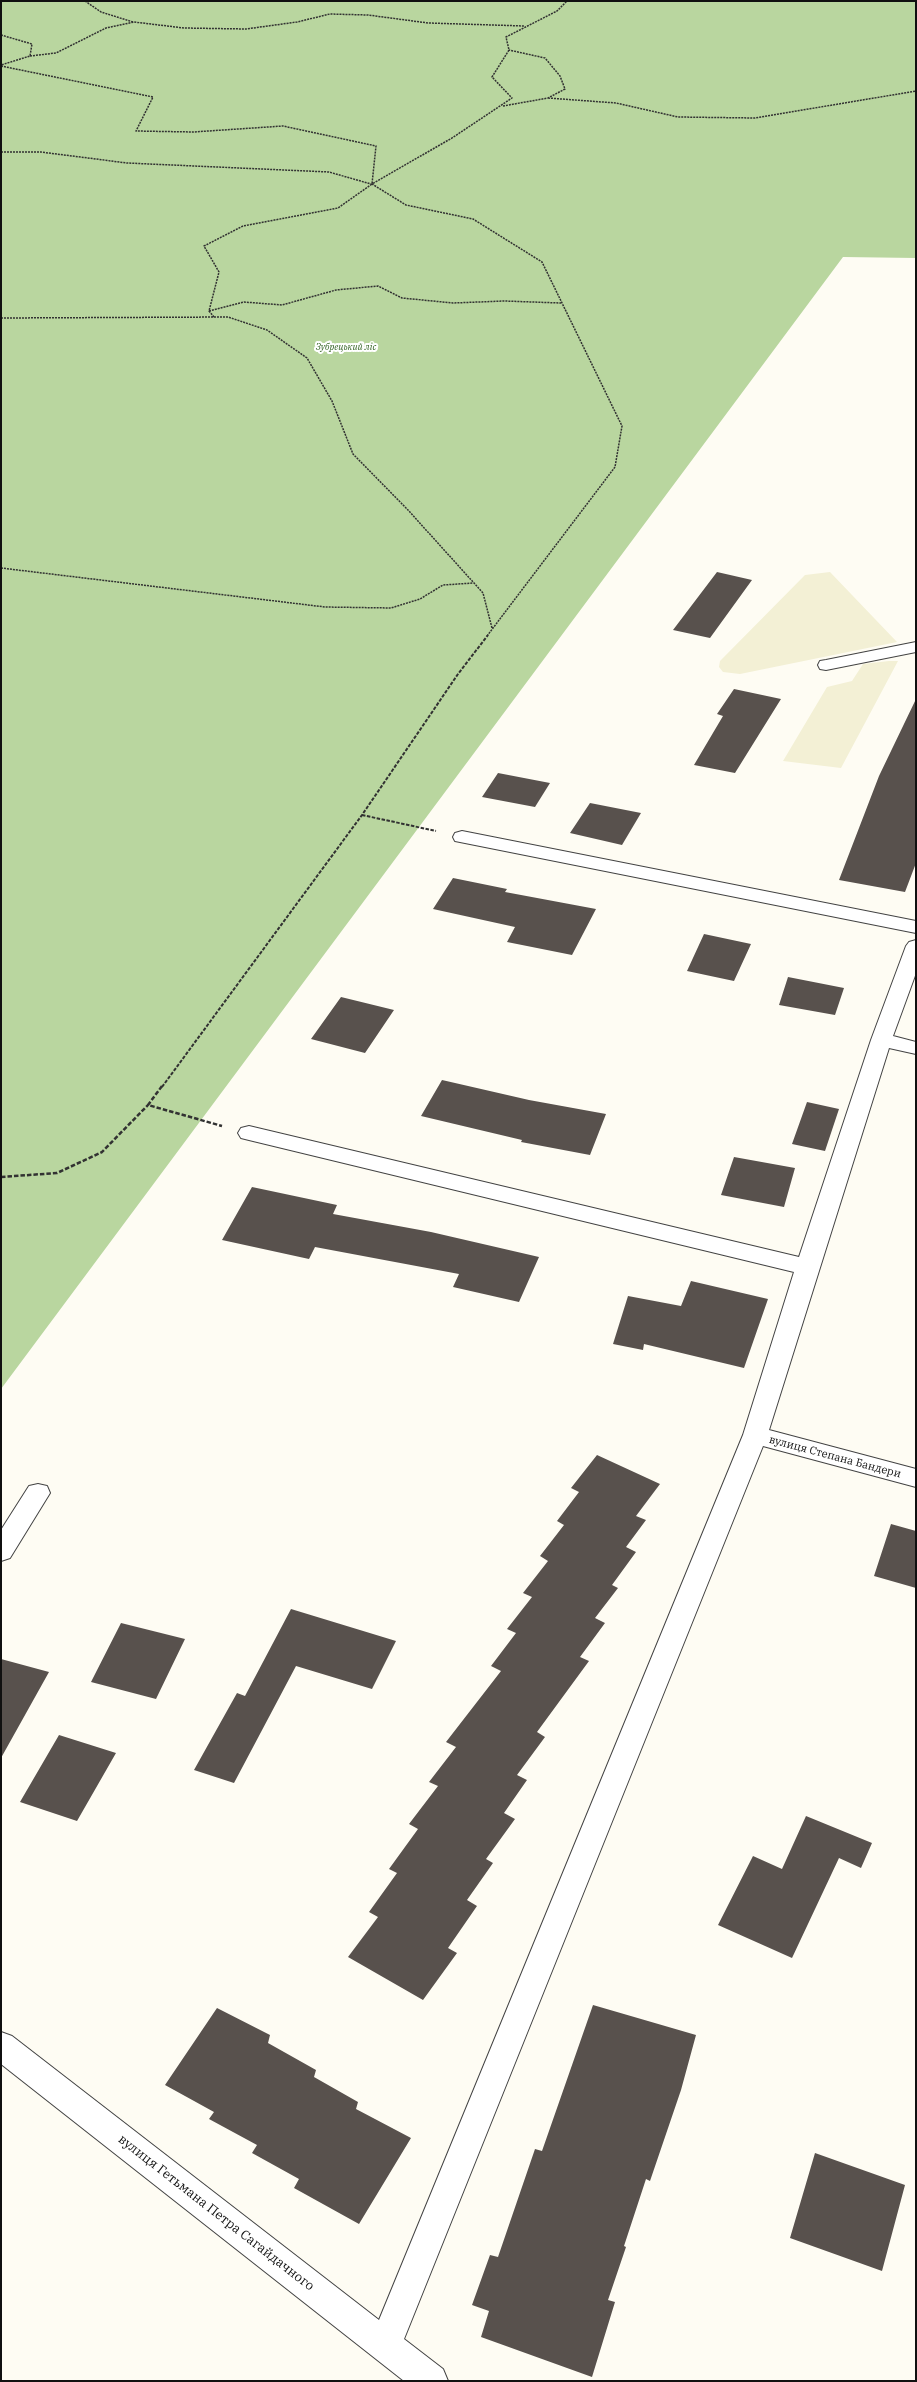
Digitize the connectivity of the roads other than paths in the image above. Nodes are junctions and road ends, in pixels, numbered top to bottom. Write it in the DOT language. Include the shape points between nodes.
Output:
graph roads {
  1 [pos="916,647"];
  2 [pos="826,665"];
  3 [pos="462,837"];
  4 [pos="916,927"];
  5 [pos="916,946"];
  6 [pos="881,1040"];
  7 [pos="916,1048"];
  8 [pos="249,1133"];
  9 [pos="807,1267"];
  10 [pos="754,1435"];
  11 [pos="916,1478"];
  12 [pos="38,1493"];
  13 [pos="1,1551"];
  14 [pos="1,2046"];
  15 [pos="385,2345"];
  16 [pos="431,2381"];
  1 -- 2 [label="street"];
  3 -- 4 [label="street"];
  5 -- 6 [label="street"];
  6 -- 7 [label="street"];
  6 -- 9 [label="street"];
  8 -- 9 [label="street"];
  9 -- 10 [label="street"];
  10 -- 11 [label="street, вулиця Степана Бандери"];
  10 -- 15 [label="street"];
  12 -- 13 [label="street"];
  14 -- 15 [label="street, вулиця Гетьмана Петра Сагайдачного"];
  15 -- 16 [label="street, вулиця Гетьмана Петра Сагайдачного"];
}
